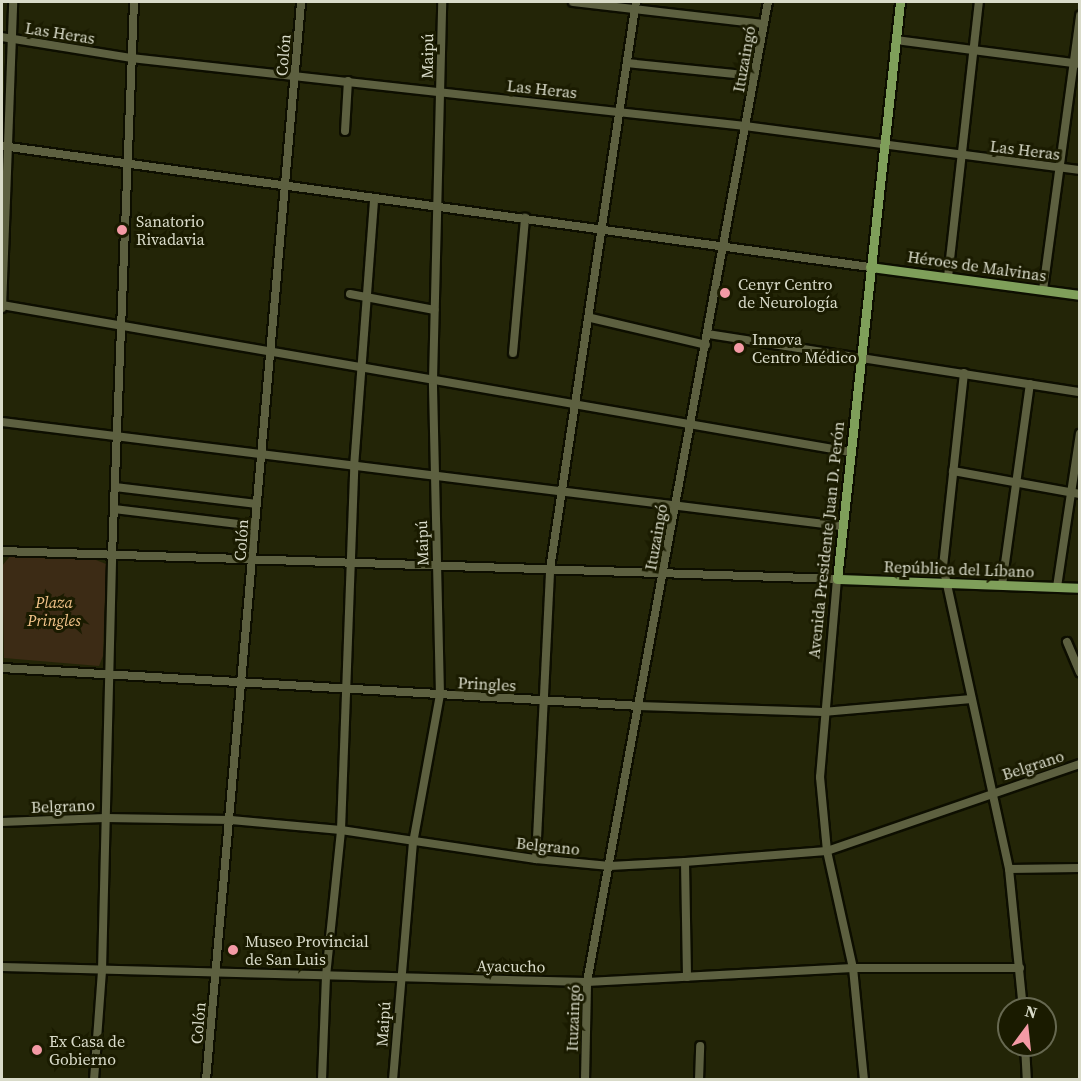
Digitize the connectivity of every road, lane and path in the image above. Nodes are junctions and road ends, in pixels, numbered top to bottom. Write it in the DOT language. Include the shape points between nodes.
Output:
graph roads {
  1 [pos="13,2"];
  2 [pos="134,2"];
  3 [pos="302,2"];
  4 [pos="442,2"];
  5 [pos="573,2"];
  6 [pos="636,2"];
  7 [pos="768,2"];
  8 [pos="900,2"];
  9 [pos="979,2"];
  10 [pos="634,10"];
  11 [pos="1080,15"];
  12 [pos="764,24"];
  13 [pos="2,25"];
  14 [pos="12,27"];
  15 [pos="2,37"];
  16 [pos="11,39"];
  17 [pos="896,40"];
  18 [pos="974,50"];
  19 [pos="132,58"];
  20 [pos="627,63"];
  21 [pos="1076,63"];
  22 [pos="295,74"];
  23 [pos="754,76"];
  24 [pos="348,81"];
  25 [pos="440,92"];
  26 [pos="619,112"];
  27 [pos="746,126"];
  28 [pos="345,131"];
  29 [pos="886,145"];
  30 [pos="5,146"];
  31 [pos="962,155"];
  32 [pos="126,165"];
  33 [pos="1059,168"];
  34 [pos="1080,170"];
  35 [pos="286,186"];
  36 [pos="374,199"];
  37 [pos="436,206"];
  38 [pos="525,218"];
  39 [pos="603,230"];
  40 [pos="723,246"];
  41 [pos="870,267"];
  42 [pos="948,277"];
  43 [pos="1043,290"];
  44 [pos="350,294"];
  45 [pos="1080,295"];
  46 [pos="368,297"];
  47 [pos="2,306"];
  48 [pos="435,310"];
  49 [pos="591,318"];
  50 [pos="120,326"];
  51 [pos="708,334"];
  52 [pos="706,345"];
  53 [pos="271,353"];
  54 [pos="513,353"];
  55 [pos="861,357"];
  56 [pos="360,368"];
  57 [pos="964,373"];
  58 [pos="433,381"];
  59 [pos="1030,384"];
  60 [pos="1080,392"];
  61 [pos="578,405"];
  62 [pos="2,422"];
  63 [pos="691,423"];
  64 [pos="1080,434"];
  65 [pos="117,437"];
  66 [pos="850,452"];
  67 [pos="260,456"];
  68 [pos="354,467"];
  69 [pos="953,471"];
  70 [pos="433,477"];
  71 [pos="1014,483"];
  72 [pos="115,487"];
  73 [pos="564,492"];
  74 [pos="1075,493"];
  75 [pos="257,504"];
  76 [pos="675,506"];
  77 [pos="114,509"];
  78 [pos="255,526"];
  79 [pos="841,526"];
  80 [pos="2,551"];
  81 [pos="15,551"];
  82 [pos="112,555"];
  83 [pos="2,559"];
  84 [pos="253,560"];
  85 [pos="352,564"];
  86 [pos="436,566"];
  87 [pos="550,569"];
  88 [pos="663,574"];
  89 [pos="837,579"];
  90 [pos="946,584"];
  91 [pos="1002,585"];
  92 [pos="1057,587"];
  93 [pos="1080,588"];
  94 [pos="1067,642"];
  95 [pos="2,668"];
  96 [pos="1080,672"];
  97 [pos="112,675"];
  98 [pos="243,682"];
  99 [pos="345,690"];
  100 [pos="440,695"];
  101 [pos="971,699"];
  102 [pos="546,701"];
  103 [pos="639,706"];
  104 [pos="823,712"];
  105 [pos="1080,765"];
  106 [pos="992,792"];
  107 [pos="105,818"];
  108 [pos="231,820"];
  109 [pos="2,822"];
  110 [pos="341,830"];
  111 [pos="413,843"];
  112 [pos="827,851"];
  113 [pos="536,859"];
  114 [pos="686,862"];
  115 [pos="610,866"];
  116 [pos="1009,868"];
  117 [pos="1080,868"];
  118 [pos="2,967"];
  119 [pos="853,968"];
  120 [pos="1020,968"];
  121 [pos="102,971"];
  122 [pos="216,974"];
  123 [pos="326,976"];
  124 [pos="687,977"];
  125 [pos="399,978"];
  126 [pos="587,982"];
  127 [pos="1022,997"];
  128 [pos="700,1046"];
  129 [pos="1026,1057"];
  130 [pos="94,1080"];
  131 [pos="207,1080"];
  132 [pos="322,1080"];
  133 [pos="393,1080"];
  134 [pos="585,1080"];
  135 [pos="699,1080"];
  136 [pos="864,1080"];
  137 [pos="1028,1080"];
  1 -- 14 [label="street"];
  2 -- 19 [label="street"];
  3 -- 22 [label="street, Colón"];
  4 -- 25 [label="street, Maipú"];
  5 -- 10 [label="street"];
  6 -- 10 [label="street"];
  7 -- 12 [label="street, Ituzaingó"];
  8 -- 17 [label="main road, Avenida Presidente Juan D. Perón"];
  9 -- 18 [label="street"];
  10 -- 12 [label="street"];
  10 -- 20 [label="street"];
  11 -- 21 [label="street"];
  12 -- 23 [label="street, Ituzaingó"];
  13 -- 14 [label="street"];
  14 -- 16 [label="street"];
  15 -- 16 [label="street, Las Heras"];
  16 -- 19 [label="street, Las Heras"];
  16 -- 30 [label="street"];
  17 -- 18 [label="street"];
  17 -- 29 [label="main road, Avenida Presidente Juan D. Perón"];
  18 -- 21 [label="street"];
  18 -- 31 [label="street"];
  19 -- 22 [label="street, Las Heras"];
  19 -- 32 [label="street"];
  20 -- 23 [label="street"];
  20 -- 26 [label="street"];
  21 -- 33 [label="street"];
  22 -- 24 [label="street, Las Heras"];
  22 -- 35 [label="street, Colón"];
  23 -- 27 [label="street, Ituzaingó"];
  24 -- 25 [label="street, Las Heras"];
  24 -- 28 [label="street"];
  25 -- 26 [label="street, Las Heras"];
  25 -- 37 [label="street, Maipú"];
  26 -- 27 [label="street, Las Heras"];
  26 -- 39 [label="street"];
  27 -- 29 [label="street, Las Heras"];
  27 -- 40 [label="street, Ituzaingó"];
  29 -- 31 [label="street, Las Heras"];
  29 -- 41 [label="main road, Avenida Presidente Juan D. Perón"];
  30 -- 32 [label="street"];
  30 -- 47 [label="street"];
  31 -- 33 [label="street, Las Heras"];
  31 -- 42 [label="street"];
  32 -- 35 [label="street"];
  32 -- 50 [label="street"];
  33 -- 34 [label="street, Las Heras"];
  33 -- 43 [label="street"];
  35 -- 36 [label="street"];
  35 -- 53 [label="street, Colón"];
  36 -- 37 [label="street"];
  36 -- 46 [label="street"];
  37 -- 38 [label="street"];
  37 -- 48 [label="street, Maipú"];
  38 -- 39 [label="street"];
  38 -- 54 [label="street"];
  39 -- 40 [label="street"];
  39 -- 49 [label="street"];
  40 -- 41 [label="street"];
  40 -- 51 [label="street, Ituzaingó"];
  41 -- 42 [label="main road, Héroes de Malvinas"];
  41 -- 55 [label="main road, Avenida Presidente Juan D. Perón"];
  42 -- 43 [label="main road, Héroes de Malvinas"];
  43 -- 45 [label="main road, Héroes de Malvinas"];
  44 -- 46 [label="street"];
  46 -- 48 [label="street"];
  46 -- 56 [label="street"];
  47 -- 50 [label="street"];
  48 -- 58 [label="street, Maipú"];
  49 -- 52 [label="street"];
  49 -- 61 [label="street"];
  50 -- 53 [label="street"];
  50 -- 65 [label="street"];
  51 -- 52 [label="street, Ituzaingó"];
  51 -- 55 [label="street"];
  52 -- 63 [label="street, Ituzaingó"];
  53 -- 56 [label="street"];
  53 -- 67 [label="street, Colón"];
  55 -- 57 [label="street"];
  55 -- 66 [label="main road, Avenida Presidente Juan D. Perón"];
  56 -- 58 [label="street"];
  56 -- 68 [label="street"];
  57 -- 59 [label="street"];
  57 -- 69 [label="street"];
  58 -- 61 [label="street"];
  58 -- 70 [label="street, Maipú"];
  59 -- 60 [label="street"];
  59 -- 71 [label="street"];
  61 -- 63 [label="street"];
  61 -- 73 [label="street"];
  62 -- 65 [label="street"];
  63 -- 66 [label="street"];
  63 -- 76 [label="street, Ituzaingó"];
  64 -- 74 [label="street"];
  65 -- 67 [label="street"];
  65 -- 72 [label="street"];
  66 -- 79 [label="main road, Avenida Presidente Juan D. Perón"];
  67 -- 68 [label="street"];
  67 -- 75 [label="street, Colón"];
  68 -- 70 [label="street"];
  68 -- 85 [label="street"];
  69 -- 71 [label="street"];
  69 -- 90 [label="street" via="943,561"];
  70 -- 73 [label="street"];
  70 -- 86 [label="street, Maipú"];
  71 -- 74 [label="street"];
  71 -- 91 [label="street"];
  72 -- 75 [label="street"];
  72 -- 77 [label="street"];
  73 -- 76 [label="street"];
  73 -- 87 [label="street"];
  74 -- 92 [label="street"];
  75 -- 78 [label="street, Colón"];
  76 -- 79 [label="street"];
  76 -- 88 [label="street, Ituzaingó"];
  77 -- 78 [label="street"];
  77 -- 82 [label="street"];
  78 -- 84 [label="street, Colón"];
  79 -- 89 [label="main road, Avenida Presidente Juan D. Perón"];
  80 -- 81 [label="street"];
  81 -- 82 [label="street"];
  81 -- 83 [label="street"];
  82 -- 84 [label="street"];
  82 -- 97 [label="street"];
  84 -- 85 [label="street"];
  84 -- 98 [label="street, Colón"];
  85 -- 86 [label="street"];
  85 -- 99 [label="street"];
  86 -- 87 [label="street"];
  86 -- 100 [label="street, Maipú"];
  87 -- 88 [label="street"];
  87 -- 102 [label="street"];
  88 -- 89 [label="street"];
  88 -- 103 [label="street, Ituzaingó"];
  89 -- 90 [label="main road, República del Líbano"];
  89 -- 104 [label="street, Avenida Presidente Juan D. Perón"];
  90 -- 91 [label="main road, República del Líbano"];
  90 -- 101 [label="street"];
  91 -- 92 [label="main road, República del Líbano"];
  92 -- 93 [label="main road, República del Líbano"];
  94 -- 96 [label="street"];
  95 -- 97 [label="street, Pringles"];
  97 -- 98 [label="street, Pringles"];
  97 -- 107 [label="street"];
  98 -- 99 [label="street, Pringles"];
  98 -- 108 [label="street, Colón"];
  99 -- 100 [label="street, Pringles"];
  99 -- 110 [label="street"];
  100 -- 102 [label="street, Pringles"];
  100 -- 111 [label="street, Maipú"];
  101 -- 104 [label="street, Pringles"];
  101 -- 106 [label="street"];
  102 -- 103 [label="street, Pringles"];
  102 -- 113 [label="street"];
  103 -- 104 [label="street, Pringles"];
  103 -- 115 [label="street, Ituzaingó"];
  104 -- 112 [label="street, Avenida Presidente Juan D. Perón" via="820,777"];
  105 -- 106 [label="street, Belgrano"];
  106 -- 112 [label="street, Belgrano"];
  106 -- 116 [label="street"];
  107 -- 108 [label="street, Belgrano"];
  107 -- 109 [label="street, Belgrano"];
  107 -- 121 [label="street"];
  108 -- 110 [label="street, Belgrano"];
  108 -- 122 [label="street, Colón"];
  110 -- 111 [label="street, Belgrano"];
  110 -- 123 [label="street"];
  111 -- 113 [label="street, Belgrano"];
  111 -- 125 [label="street, Maipú"];
  112 -- 114 [label="street, Belgrano"];
  112 -- 119 [label="street, Avenida Presidente Juan D. Perón"];
  113 -- 115 [label="street, Belgrano"];
  114 -- 115 [label="street, Belgrano"];
  114 -- 124 [label="street"];
  115 -- 126 [label="street, Ituzaingó"];
  116 -- 117 [label="street"];
  116 -- 120 [label="street"];
  118 -- 121 [label="street, Ayacucho"];
  119 -- 120 [label="street, Ayacucho"];
  119 -- 124 [label="street, Ayacucho"];
  119 -- 136 [label="street, Avenida Presidente Juan D. Perón"];
  120 -- 127 [label="street"];
  121 -- 122 [label="street, Ayacucho"];
  121 -- 130 [label="street"];
  122 -- 123 [label="street, Ayacucho"];
  122 -- 131 [label="street, Colón"];
  123 -- 125 [label="street, Ayacucho"];
  123 -- 132 [label="street"];
  124 -- 126 [label="street, Ayacucho"];
  125 -- 126 [label="street, Ayacucho"];
  125 -- 133 [label="street, Maipú"];
  126 -- 134 [label="street, Ituzaingó"];
  128 -- 135 [label="street"];
  129 -- 137 [label="street"];
}
